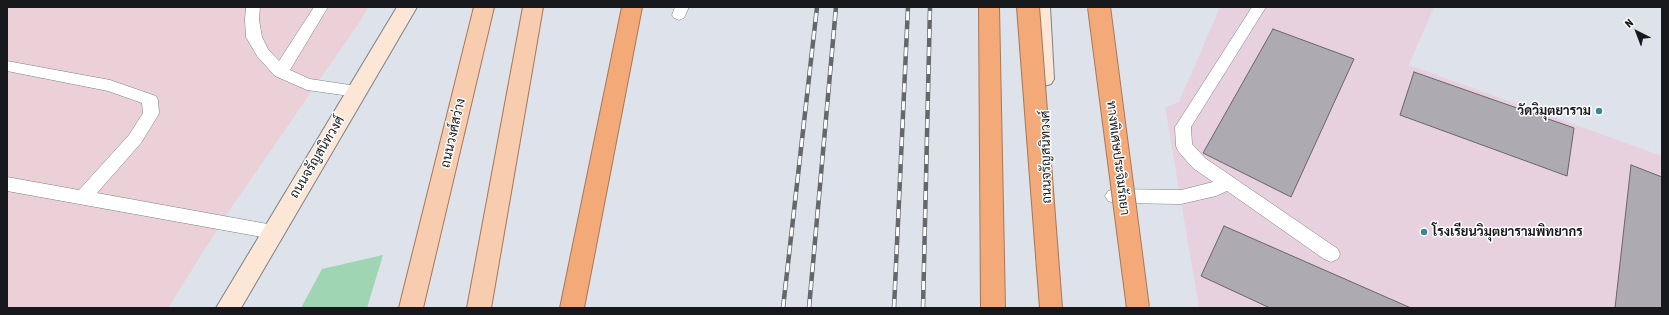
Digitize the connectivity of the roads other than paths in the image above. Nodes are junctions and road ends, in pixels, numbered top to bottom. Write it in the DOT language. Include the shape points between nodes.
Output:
graph roads {
  1 [pos="253,7"];
  2 [pos="321,7"];
  3 [pos="407,7"];
  4 [pos="484,7"];
  5 [pos="533,7"];
  6 [pos="632,7"];
  7 [pos="989,7"];
  8 [pos="1028,7"];
  9 [pos="1040,7"];
  10 [pos="1089,7"];
  11 [pos="1099,7"];
  12 [pos="1259,7"];
  13 [pos="7,66"];
  14 [pos="281,72"];
  15 [pos="357,91"];
  16 [pos="1227,182"];
  17 [pos="7,184"];
  18 [pos="1114,196"];
  19 [pos="82,198"];
  20 [pos="274,232"];
  21 [pos="1331,254"];
  22 [pos="228,308"];
  23 [pos="411,308"];
  24 [pos="479,308"];
  25 [pos="572,308"];
  26 [pos="992,308"];
  27 [pos="1045,308"];
  28 [pos="1051,308"];
  29 [pos="1138,308"];
  30 [pos="1143,308"];
  1 -- 14 [label="lane" via="254,37 262,52"];
  2 -- 14 [label="lane"];
  3 -- 15 [label="main road, ถนนจรัญสนิทวงศ์"];
  4 -- 23 [label="main road, ถนนวงศ์สว่าง"];
  5 -- 24 [label="main road"];
  6 -- 25 [label="highway"];
  7 -- 26 [label="highway"];
  8 -- 28 [label="highway, bridge"];
  9 -- 27 [label="main road, ถนนจรัญสนิทวงศ์" via="1048,175"];
  10 -- 18 [label="main road"];
  11 -- 29 [label="highway, ทางพิเศษประจิมรัถยา, bridge"];
  12 -- 16 [label="lane" via="1183,127 1184,146 1199,162"];
  13 -- 19 [label="lane" via="110,86 150,100 151,113 135,139"];
  14 -- 15 [label="lane" via="307,84"];
  15 -- 20 [label="main road, ถนนจรัญสนิทวงศ์"];
  16 -- 18 [label="lane" via="1216,189 1181,197"];
  16 -- 21 [label="lane"];
  17 -- 19 [label="lane"];
  18 -- 30 [label="main road"];
  19 -- 20 [label="lane"];
  20 -- 22 [label="main road, ถนนจรัญสนิทวงศ์"];
}
